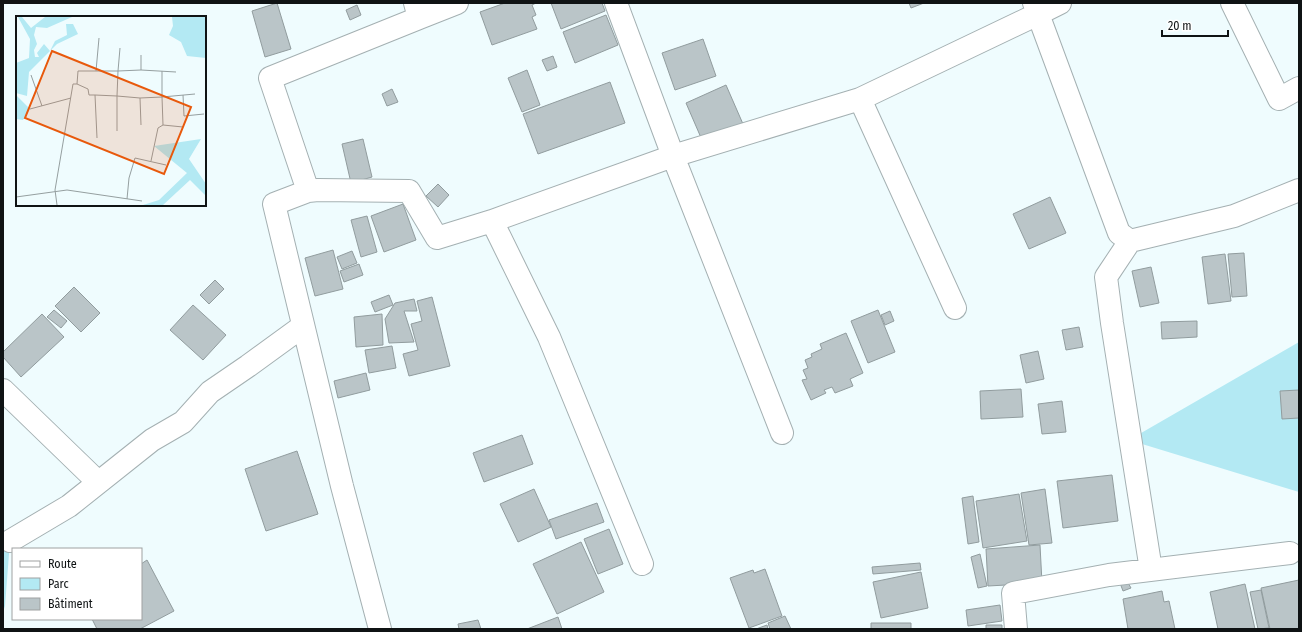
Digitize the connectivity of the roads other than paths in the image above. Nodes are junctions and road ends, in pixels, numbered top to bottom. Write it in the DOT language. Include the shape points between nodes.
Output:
graph roads {
  1 [pos="457,3"];
  2 [pos="616,3"];
  3 [pos="1060,3"];
  4 [pos="1232,3"];
  5 [pos="1036,9"];
  6 [pos="417,11"];
  7 [pos="1299,88"];
  8 [pos="860,99"];
  9 [pos="673,156"];
  10 [pos="1299,190"];
  11 [pos="308,191"];
  12 [pos="492,221"];
  13 [pos="1130,241"];
  14 [pos="955,308"];
  15 [pos="303,326"];
  16 [pos="3,390"];
  17 [pos="782,433"];
  18 [pos="98,482"];
  19 [pos="10,541"];
  20 [pos="1290,553"];
  21 [pos="642,564"];
  22 [pos="1151,570"];
  23 [pos="380,629"];
  24 [pos="1016,629"];
  1 -- 6 [label="street"];
  2 -- 9 [label="street"];
  3 -- 5 [label="street"];
  4 -- 7 [label="street" via="1279,99"];
  5 -- 8 [label="street"];
  5 -- 13 [label="street" via="1119,233"];
  6 -- 11 [label="street" via="270,78"];
  8 -- 9 [label="street"];
  8 -- 14 [label="street"];
  9 -- 12 [label="street"];
  9 -- 17 [label="street"];
  10 -- 13 [label="street" via="1234,216"];
  11 -- 12 [label="street" via="409,191 437,238"];
  11 -- 15 [label="street" via="274,204"];
  12 -- 21 [label="street" via="549,337"];
  13 -- 22 [label="street" via="1106,277"];
  15 -- 18 [label="street" via="210,392 183,422 152,440"];
  15 -- 23 [label="street"];
  16 -- 18 [label="street"];
  18 -- 19 [label="street" via="69,506"];
  20 -- 22 [label="street"];
  22 -- 24 [label="street" via="1013,593"];
}
